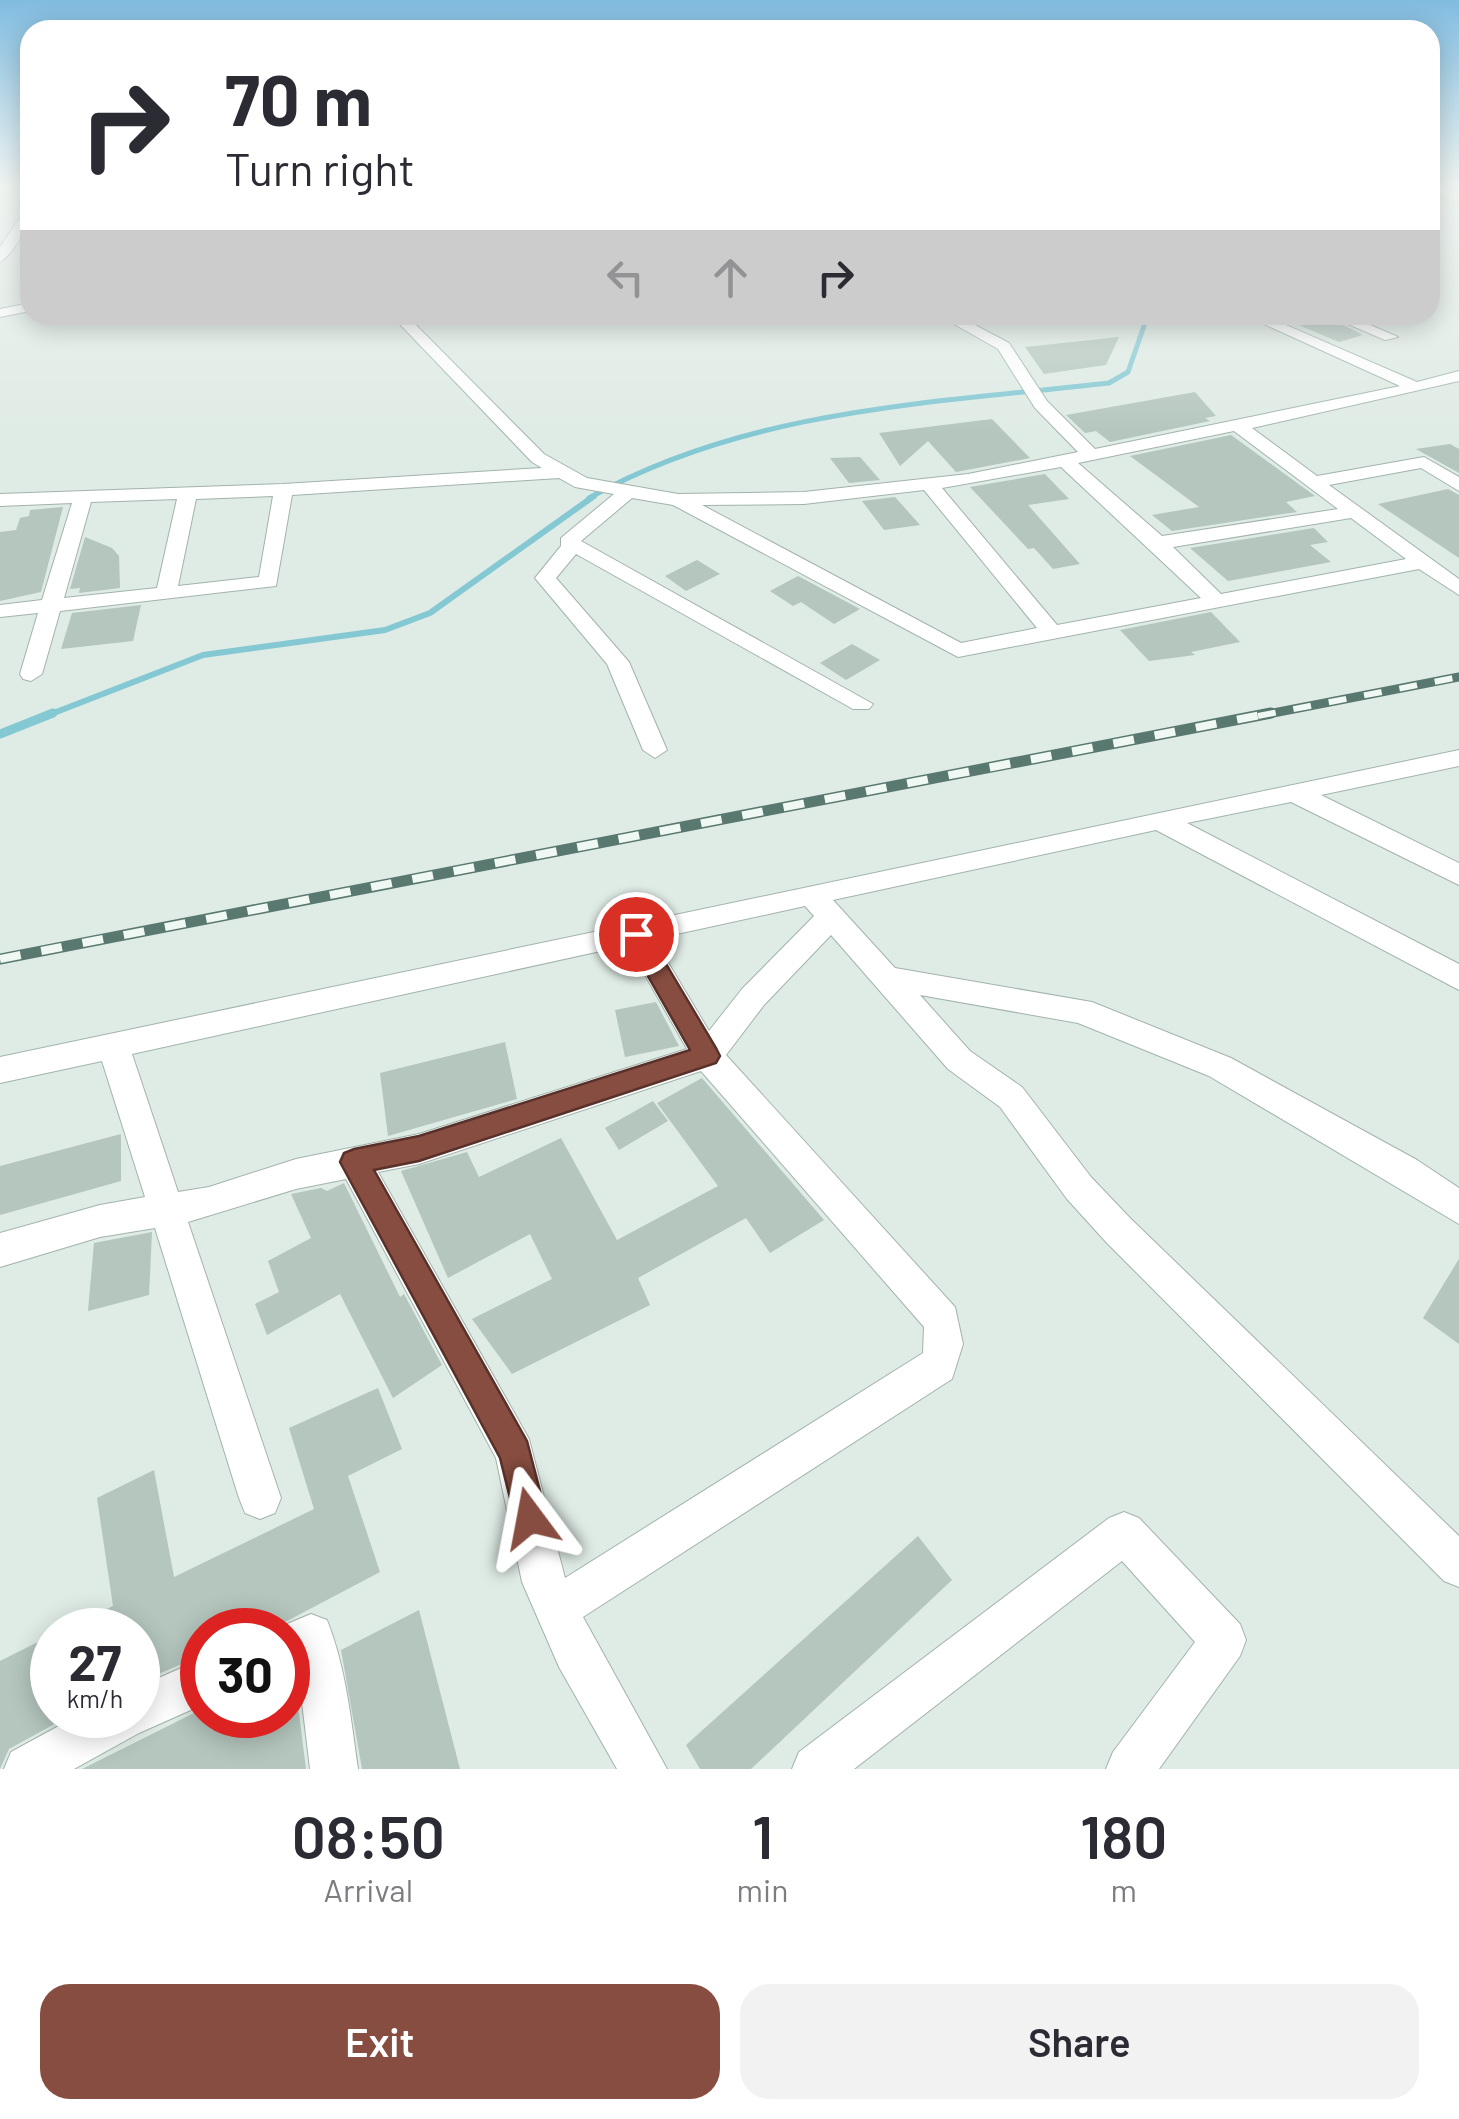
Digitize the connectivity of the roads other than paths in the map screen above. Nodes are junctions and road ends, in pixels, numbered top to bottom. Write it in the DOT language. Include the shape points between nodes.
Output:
graph roads {
  1 [pos="408,325"];
  2 [pos="964,325"];
  3 [pos="1281,325"];
  4 [pos="1359,325"];
  5 [pos="1390,337"];
  6 [pos="1459,376"];
  7 [pos="1438,381"];
  8 [pos="1416,387"];
  9 [pos="1459,393"];
  10 [pos="1238,426"];
  11 [pos="1092,456"];
  12 [pos="1065,461"];
  13 [pos="563,472"];
  14 [pos="1313,482"];
  15 [pos="928,484"];
  16 [pos="1459,485"];
  17 [pos="284,490"];
  18 [pos="626,490"];
  19 [pos="188,494"];
  20 [pos="84,498"];
  21 [pos="0,500"];
  22 [pos="678,500"];
  23 [pos="1354,512"];
  24 [pos="1158,543"];
  25 [pos="572,546"];
  26 [pos="1423,562"];
  27 [pos="1459,589"];
  28 [pos="166,593"];
  29 [pos="1216,602"];
  30 [pos="52,605"];
  31 [pos="0,610"];
  32 [pos="1052,632"];
  33 [pos="31,674"];
  34 [pos="861,704"];
  35 [pos="655,750"];
  36 [pos="1459,758"];
  37 [pos="1292,792"];
  38 [pos="1159,820"];
  39 [pos="1459,874"];
  40 [pos="822,905"];
  41 [pos="636,934"];
  42 [pos="886,978"];
  43 [pos="1459,978"];
  44 [pos="113,1044"];
  45 [pos="707,1056"];
  46 [pos="0,1070"];
  47 [pos="354,1162"];
  48 [pos="1459,1208"];
  49 [pos="167,1210"];
  50 [pos="0,1250"];
  51 [pos="260,1498"];
  52 [pos="1459,1566"];
  53 [pos="556,1609"];
  54 [pos="310,1636"];
  55 [pos="84,1738"];
  56 [pos="28,1769"];
  57 [pos="334,1769"];
  58 [pos="643,1769"];
  59 [pos="816,1769"];
  60 [pos="1130,1769"];
  1 -- 13 [label="street" via="538,458"];
  2 -- 11 [label="street" via="1004,346 1040,404"];
  3 -- 8 [label="street"];
  4 -- 5 [label="street"];
  6 -- 7 [label="street"];
  7 -- 8 [label="street"];
  7 -- 9 [label="street"];
  8 -- 10 [label="street"];
  10 -- 11 [label="street"];
  10 -- 14 [label="street"];
  11 -- 12 [label="street"];
  12 -- 15 [label="street"];
  12 -- 24 [label="street"];
  13 -- 17 [label="street"];
  13 -- 18 [label="street"];
  14 -- 16 [label="street" via="1424,462"];
  14 -- 23 [label="street"];
  15 -- 22 [label="street" via="804,498"];
  15 -- 32 [label="street"];
  17 -- 19 [label="street"];
  17 -- 28 [label="street" via="269,582"];
  18 -- 22 [label="street"];
  18 -- 25 [label="street" via="568,538"];
  19 -- 20 [label="street"];
  19 -- 28 [label="street"];
  20 -- 21 [label="street"];
  20 -- 30 [label="street"];
  22 -- 32 [label="street" via="958,650"];
  23 -- 24 [label="street"];
  23 -- 26 [label="street"];
  24 -- 29 [label="street"];
  25 -- 34 [label="street"];
  25 -- 35 [label="street" via="546,578 618,662"];
  26 -- 27 [label="street"];
  26 -- 29 [label="street"];
  28 -- 30 [label="street"];
  29 -- 32 [label="street"];
  30 -- 31 [label="street"];
  30 -- 33 [label="street"];
  36 -- 37 [label="street"];
  37 -- 38 [label="street"];
  37 -- 39 [label="street"];
  38 -- 40 [label="street"];
  38 -- 43 [label="street"];
  40 -- 41 [label="street"];
  40 -- 42 [label="street"];
  40 -- 45 [label="street"];
  41 -- 44 [label="street"];
  41 -- 45 [label="street"];
  42 -- 48 [label="street" via="1081,1010 1220,1068"];
  42 -- 52 [label="street" via="959,1060 1011,1096 1118,1230"];
  44 -- 46 [label="street"];
  44 -- 49 [label="street"];
  45 -- 47 [label="street" via="419,1148"];
  45 -- 53 [label="street" via="942,1320 944,1344 938,1365"];
  47 -- 49 [label="street"];
  47 -- 53 [label="street" via="516,1453"];
  49 -- 50 [label="street"];
  49 -- 51 [label="street"];
  53 -- 58 [label="street"];
  54 -- 57 [label="street"];
  55 -- 56 [label="street"];
  59 -- 60 [label="street" via="1124,1534 1224,1640"];
}
